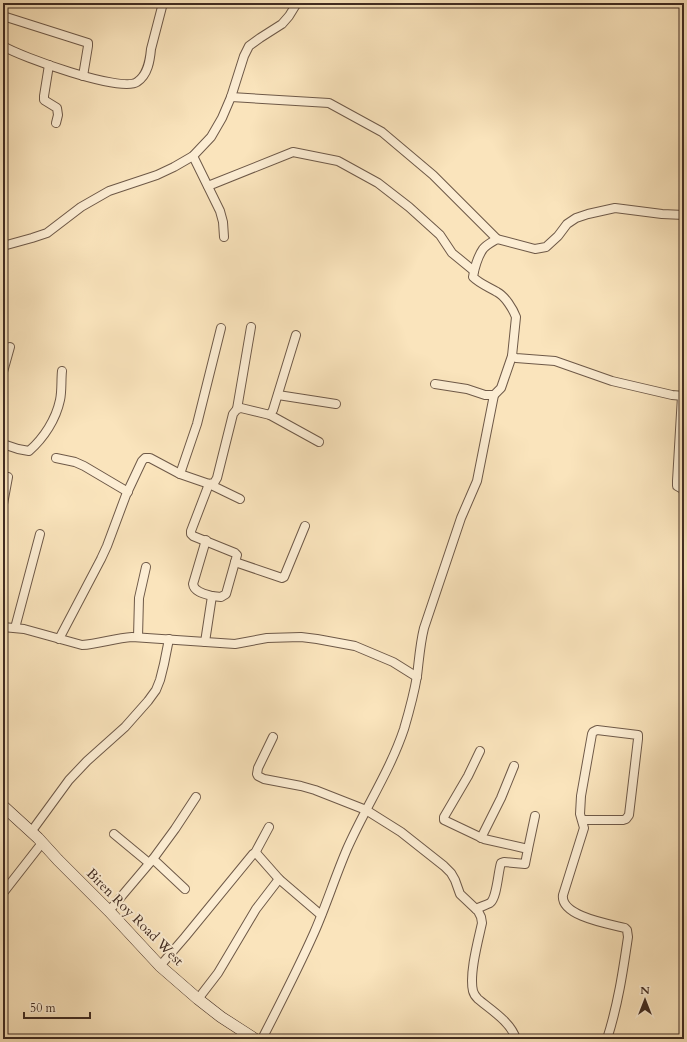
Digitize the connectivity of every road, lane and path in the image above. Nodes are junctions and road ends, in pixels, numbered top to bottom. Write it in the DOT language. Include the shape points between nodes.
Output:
graph roads {
  1 [pos="163,3"];
  2 [pos="297,3"];
  3 [pos="3,16"];
  4 [pos="3,46"];
  5 [pos="49,65"];
  6 [pos="83,76"];
  7 [pos="231,96"];
  8 [pos="56,123"];
  9 [pos="193,156"];
  10 [pos="208,186"];
  11 [pos="684,215"];
  12 [pos="224,237"];
  13 [pos="496,239"];
  14 [pos="3,246"];
  15 [pos="474,271"];
  16 [pos="251,327"];
  17 [pos="221,328"];
  18 [pos="296,335"];
  19 [pos="10,347"];
  20 [pos="512,356"];
  21 [pos="62,371"];
  22 [pos="3,372"];
  23 [pos="435,384"];
  24 [pos="278,395"];
  25 [pos="494,396"];
  26 [pos="683,396"];
  27 [pos="336,404"];
  28 [pos="237,409"];
  29 [pos="270,415"];
  30 [pos="319,442"];
  31 [pos="3,444"];
  32 [pos="56,458"];
  33 [pos="180,474"];
  34 [pos="8,477"];
  35 [pos="208,484"];
  36 [pos="684,490"];
  37 [pos="128,492"];
  38 [pos="240,499"];
  39 [pos="3,504"];
  40 [pos="305,526"];
  41 [pos="40,534"];
  42 [pos="206,540"];
  43 [pos="235,562"];
  44 [pos="146,567"];
  45 [pos="212,596"];
  46 [pos="3,627"];
  47 [pos="15,628"];
  48 [pos="138,637"];
  49 [pos="59,639"];
  50 [pos="169,639"];
  51 [pos="205,642"];
  52 [pos="416,677"];
  53 [pos="272,737"];
  54 [pos="480,751"];
  55 [pos="514,766"];
  56 [pos="196,797"];
  57 [pos="3,806"];
  58 [pos="366,810"];
  59 [pos="536,816"];
  60 [pos="582,820"];
  61 [pos="269,827"];
  62 [pos="31,832"];
  63 [pos="114,834"];
  64 [pos="481,838"];
  65 [pos="42,843"];
  66 [pos="528,849"];
  67 [pos="255,853"];
  68 [pos="151,861"];
  69 [pos="279,879"];
  70 [pos="185,889"];
  71 [pos="3,893"];
  72 [pos="476,909"];
  73 [pos="108,911"];
  74 [pos="321,915"];
  75 [pos="160,966"];
  76 [pos="198,998"];
  77 [pos="255,1039"];
  78 [pos="262,1039"];
  79 [pos="516,1039"];
  80 [pos="607,1039"];
  1 -- 6 [label="street" via="146,70 138,82 115,83"];
  2 -- 7 [label="street" via="282,24 249,46"];
  3 -- 6 [label="street" via="88,43"];
  4 -- 5 [label="street"];
  5 -- 6 [label="street"];
  5 -- 8 [label="street" via="44,100 57,108"];
  7 -- 9 [label="street" via="211,137"];
  7 -- 13 [label="street" via="329,103 382,132 433,175"];
  9 -- 10 [label="street"];
  9 -- 14 [label="street" via="157,175 109,191 90,201 47,233"];
  10 -- 12 [label="street" via="220,211"];
  10 -- 15 [label="street" via="293,152 338,162 378,183 410,207 440,235 452,253"];
  11 -- 13 [label="street" via="615,208 576,218 546,247 535,249"];
  13 -- 15 [label="street" via="483,250"];
  15 -- 20 [label="street" via="473,277 478,282 499,293 514,311 516,317"];
  16 -- 28 [label="street"];
  17 -- 33 [label="street" via="197,424"];
  18 -- 24 [label="street"];
  19 -- 22 [label="street"];
  20 -- 25 [label="street" via="501,388"];
  20 -- 26 [label="street" via="555,361 612,381"];
  21 -- 31 [label="street" via="60,400 49,429 30,451"];
  23 -- 25 [label="street"];
  24 -- 27 [label="street"];
  24 -- 29 [label="street"];
  25 -- 52 [label="street" via="477,481 461,518 424,628"];
  26 -- 36 [label="street" via="677,486"];
  28 -- 29 [label="street"];
  28 -- 35 [label="street" via="233,414 217,478 214,483"];
  29 -- 30 [label="street"];
  32 -- 37 [label="street" via="84,466"];
  33 -- 35 [label="street"];
  33 -- 37 [label="street" via="150,458 145,458"];
  34 -- 39 [label="street"];
  35 -- 38 [label="street"];
  35 -- 42 [label="street" via="191,531 193,536"];
  37 -- 49 [label="street" via="101,559"];
  40 -- 43 [label="street" via="284,577"];
  41 -- 47 [label="street"];
  42 -- 43 [label="street" via="235,553"];
  42 -- 45 [label="street" via="193,588"];
  43 -- 45 [label="street" via="226,594 221,597"];
  44 -- 48 [label="street" via="139,598"];
  45 -- 51 [label="street"];
  46 -- 47 [label="street"];
  47 -- 49 [label="street"];
  48 -- 49 [label="street" via="88,645"];
  48 -- 50 [label="street"];
  50 -- 51 [label="street"];
  50 -- 62 [label="street" via="156,690 125,727 69,780"];
  51 -- 52 [label="street" via="235,644 267,638 301,637 348,644 393,662"];
  52 -- 58 [label="street" via="396,752"];
  53 -- 58 [label="street" via="258,768 258,776 315,790"];
  54 -- 64 [label="street" via="444,820"];
  55 -- 64 [label="street"];
  56 -- 68 [label="street"];
  57 -- 62 [label="main road, Biren Roy Road West"];
  58 -- 72 [label="street" via="406,835 444,866 455,880 460,894"];
  58 -- 74 [label="street" via="347,849"];
  59 -- 66 [label="street"];
  60 -- 60 [label="street" via="627,818 638,735 597,730 593,732 581,796"];
  60 -- 80 [label="street" via="584,831 563,902 590,920 625,928 628,933 619,994"];
  61 -- 67 [label="street"];
  62 -- 65 [label="main road, Biren Roy Road West"];
  63 -- 68 [label="street"];
  64 -- 66 [label="street"];
  65 -- 71 [label="street"];
  65 -- 73 [label="main road, Biren Roy Road West"];
  66 -- 72 [label="street" via="525,864 501,863 493,899"];
  67 -- 69 [label="street"];
  67 -- 75 [label="street"];
  68 -- 70 [label="street"];
  68 -- 73 [label="street"];
  69 -- 74 [label="street"];
  69 -- 76 [label="street" via="256,909 218,973"];
  72 -- 79 [label="street" via="482,923 472,976 474,995 510,1025"];
  73 -- 75 [label="main road, Biren Roy Road West"];
  74 -- 78 [label="street"];
  75 -- 76 [label="main road, Biren Roy Road West"];
  76 -- 77 [label="main road, Biren Roy Road West"];
}
